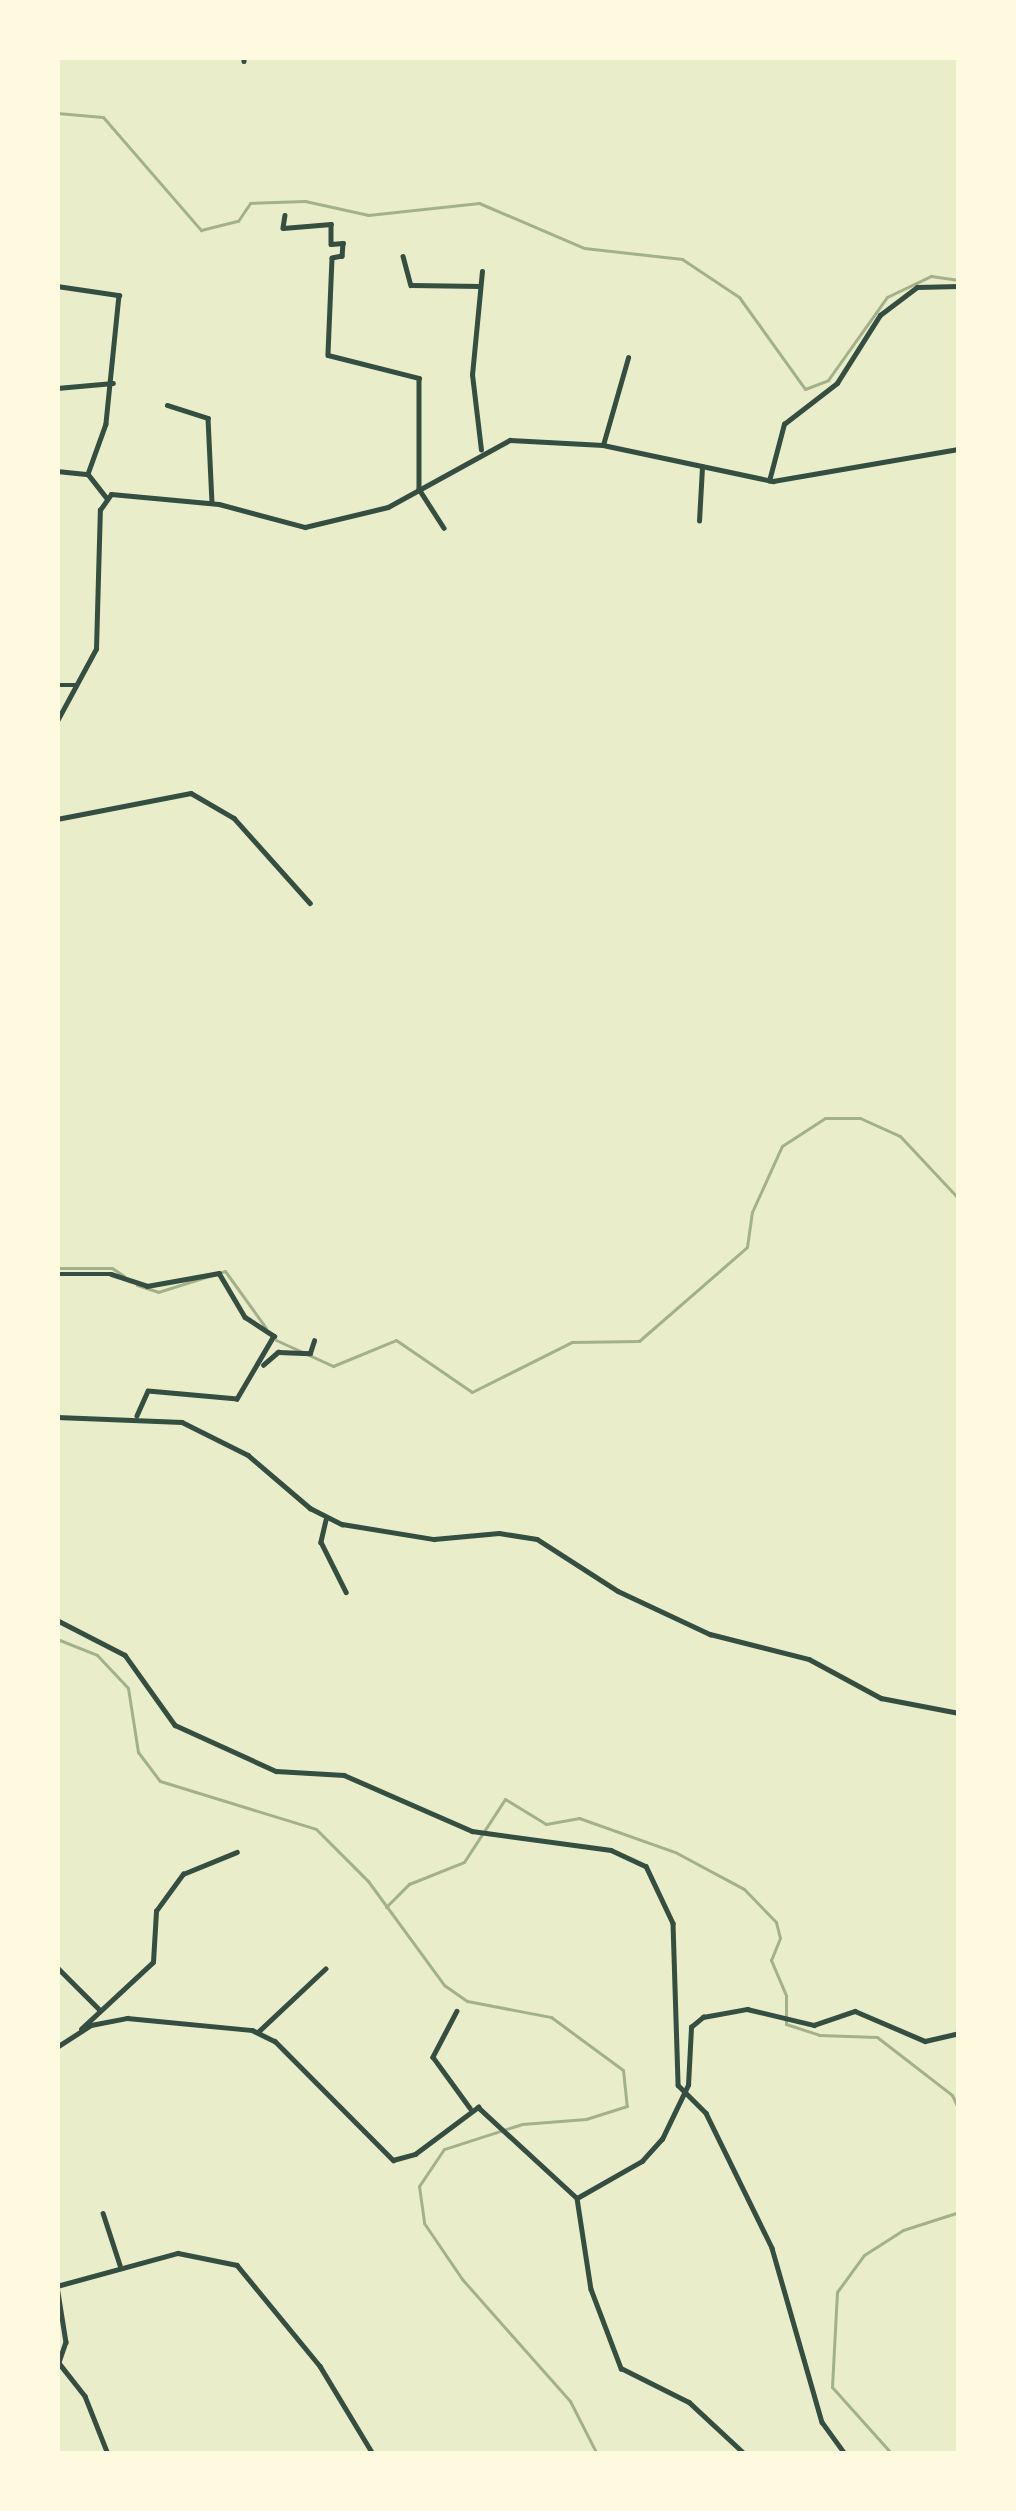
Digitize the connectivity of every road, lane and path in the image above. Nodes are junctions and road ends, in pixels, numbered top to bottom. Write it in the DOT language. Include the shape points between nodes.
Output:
graph roads {
  1 [pos="284,215"];
  2 [pos="404,256"];
  3 [pos="482,271"];
  4 [pos="57,286"];
  5 [pos="480,286"];
  6 [pos="959,286"];
  7 [pos="628,358"];
  8 [pos="113,382"];
  9 [pos="57,388"];
  10 [pos="167,405"];
  11 [pos="603,445"];
  12 [pos="959,449"];
  13 [pos="482,450"];
  14 [pos="702,467"];
  15 [pos="57,471"];
  16 [pos="88,474"];
  17 [pos="769,481"];
  18 [pos="419,489"];
  19 [pos="106,497"];
  20 [pos="212,503"];
  21 [pos="699,521"];
  22 [pos="443,528"];
  23 [pos="57,685"];
  24 [pos="77,686"];
  25 [pos="57,721"];
  26 [pos="57,819"];
  27 [pos="310,903"];
  28 [pos="57,1274"];
  29 [pos="314,1341"];
  30 [pos="259,1370"];
  31 [pos="137,1416"];
  32 [pos="57,1417"];
  33 [pos="327,1518"];
  34 [pos="346,1592"];
  35 [pos="57,1620"];
  36 [pos="959,1713"];
  37 [pos="237,1852"];
  38 [pos="57,1967"];
  39 [pos="325,1969"];
  40 [pos="99,2009"];
  41 [pos="457,2011"];
  42 [pos="257,2032"];
  43 [pos="77,2033"];
  44 [pos="959,2033"];
  45 [pos="57,2047"];
  46 [pos="683,2095"];
  47 [pos="470,2108"];
  48 [pos="577,2198"];
  49 [pos="103,2213"];
  50 [pos="120,2264"];
  51 [pos="57,2286"];
  52 [pos="58,2364"];
  53 [pos="108,2454"];
  54 [pos="373,2454"];
  55 [pos="745,2454"];
  56 [pos="845,2454"];
  1 -- 18 [label="street" via="283,228 331,224 331,244 343,243 342,256 332,259 328,355 419,378"];
  2 -- 5 [label="street" via="411,285"];
  3 -- 5 [label="street"];
  4 -- 8 [label="street" via="118,292"];
  5 -- 13 [label="street" via="472,395"];
  6 -- 17 [label="street" via="917,287 880,315 837,383 784,424"];
  7 -- 11 [label="street"];
  8 -- 9 [label="street"];
  8 -- 16 [label="street"];
  10 -- 20 [label="street" via="208,418"];
  11 -- 13 [label="street" via="525,439"];
  11 -- 14 [label="street"];
  12 -- 17 [label="street"];
  13 -- 18 [label="street"];
  14 -- 17 [label="street"];
  14 -- 21 [label="street"];
  15 -- 16 [label="street"];
  16 -- 19 [label="street"];
  18 -- 20 [label="street" via="374,512 318,526 277,526"];
  18 -- 22 [label="street"];
  19 -- 20 [label="street"];
  19 -- 24 [label="street" via="97,640"];
  23 -- 24 [label="street"];
  24 -- 25 [label="street"];
  26 -- 27 [label="street" via="191,793 234,818"];
  28 -- 30 [label="street" via="111,1274 147,1286 219,1273 245,1317 274,1336"];
  29 -- 30 [label="street" via="310,1353 278,1352"];
  30 -- 31 [label="street" via="237,1399 148,1391"];
  31 -- 32 [label="street"];
  31 -- 33 [label="street" via="182,1421 225,1441"];
  33 -- 34 [label="street" via="321,1542"];
  33 -- 36 [label="street" via="434,1539 537,1539 618,1591 710,1634 808,1659 881,1699"];
  35 -- 46 [label="street" via="125,1655 176,1725 276,1771 344,1775 472,1831 610,1850 646,1866 673,1923 672,2013"];
  37 -- 40 [label="street" via="183,1874 156,1911 153,1962"];
  38 -- 40 [label="street"];
  39 -- 42 [label="street"];
  40 -- 43 [label="street"];
  41 -- 47 [label="street" via="433,2057"];
  42 -- 43 [label="street" via="127,2018"];
  42 -- 47 [label="street" via="393,2160 415,2154"];
  43 -- 45 [label="street"];
  44 -- 46 [label="street" via="920,2040 862,2012 809,2025 770,2011 719,2011 691,2027"];
  46 -- 48 [label="street" via="652,2152"];
  46 -- 56 [label="street" via="706,2113 772,2248 822,2422"];
  47 -- 48 [label="street" via="500,2123"];
  48 -- 55 [label="street" via="592,2289 621,2368 688,2402"];
  49 -- 50 [label="street"];
  50 -- 51 [label="street"];
  50 -- 54 [label="street" via="178,2253 237,2265 320,2366"];
  51 -- 52 [label="street" via="66,2342"];
  52 -- 53 [label="street" via="85,2396"];
}
